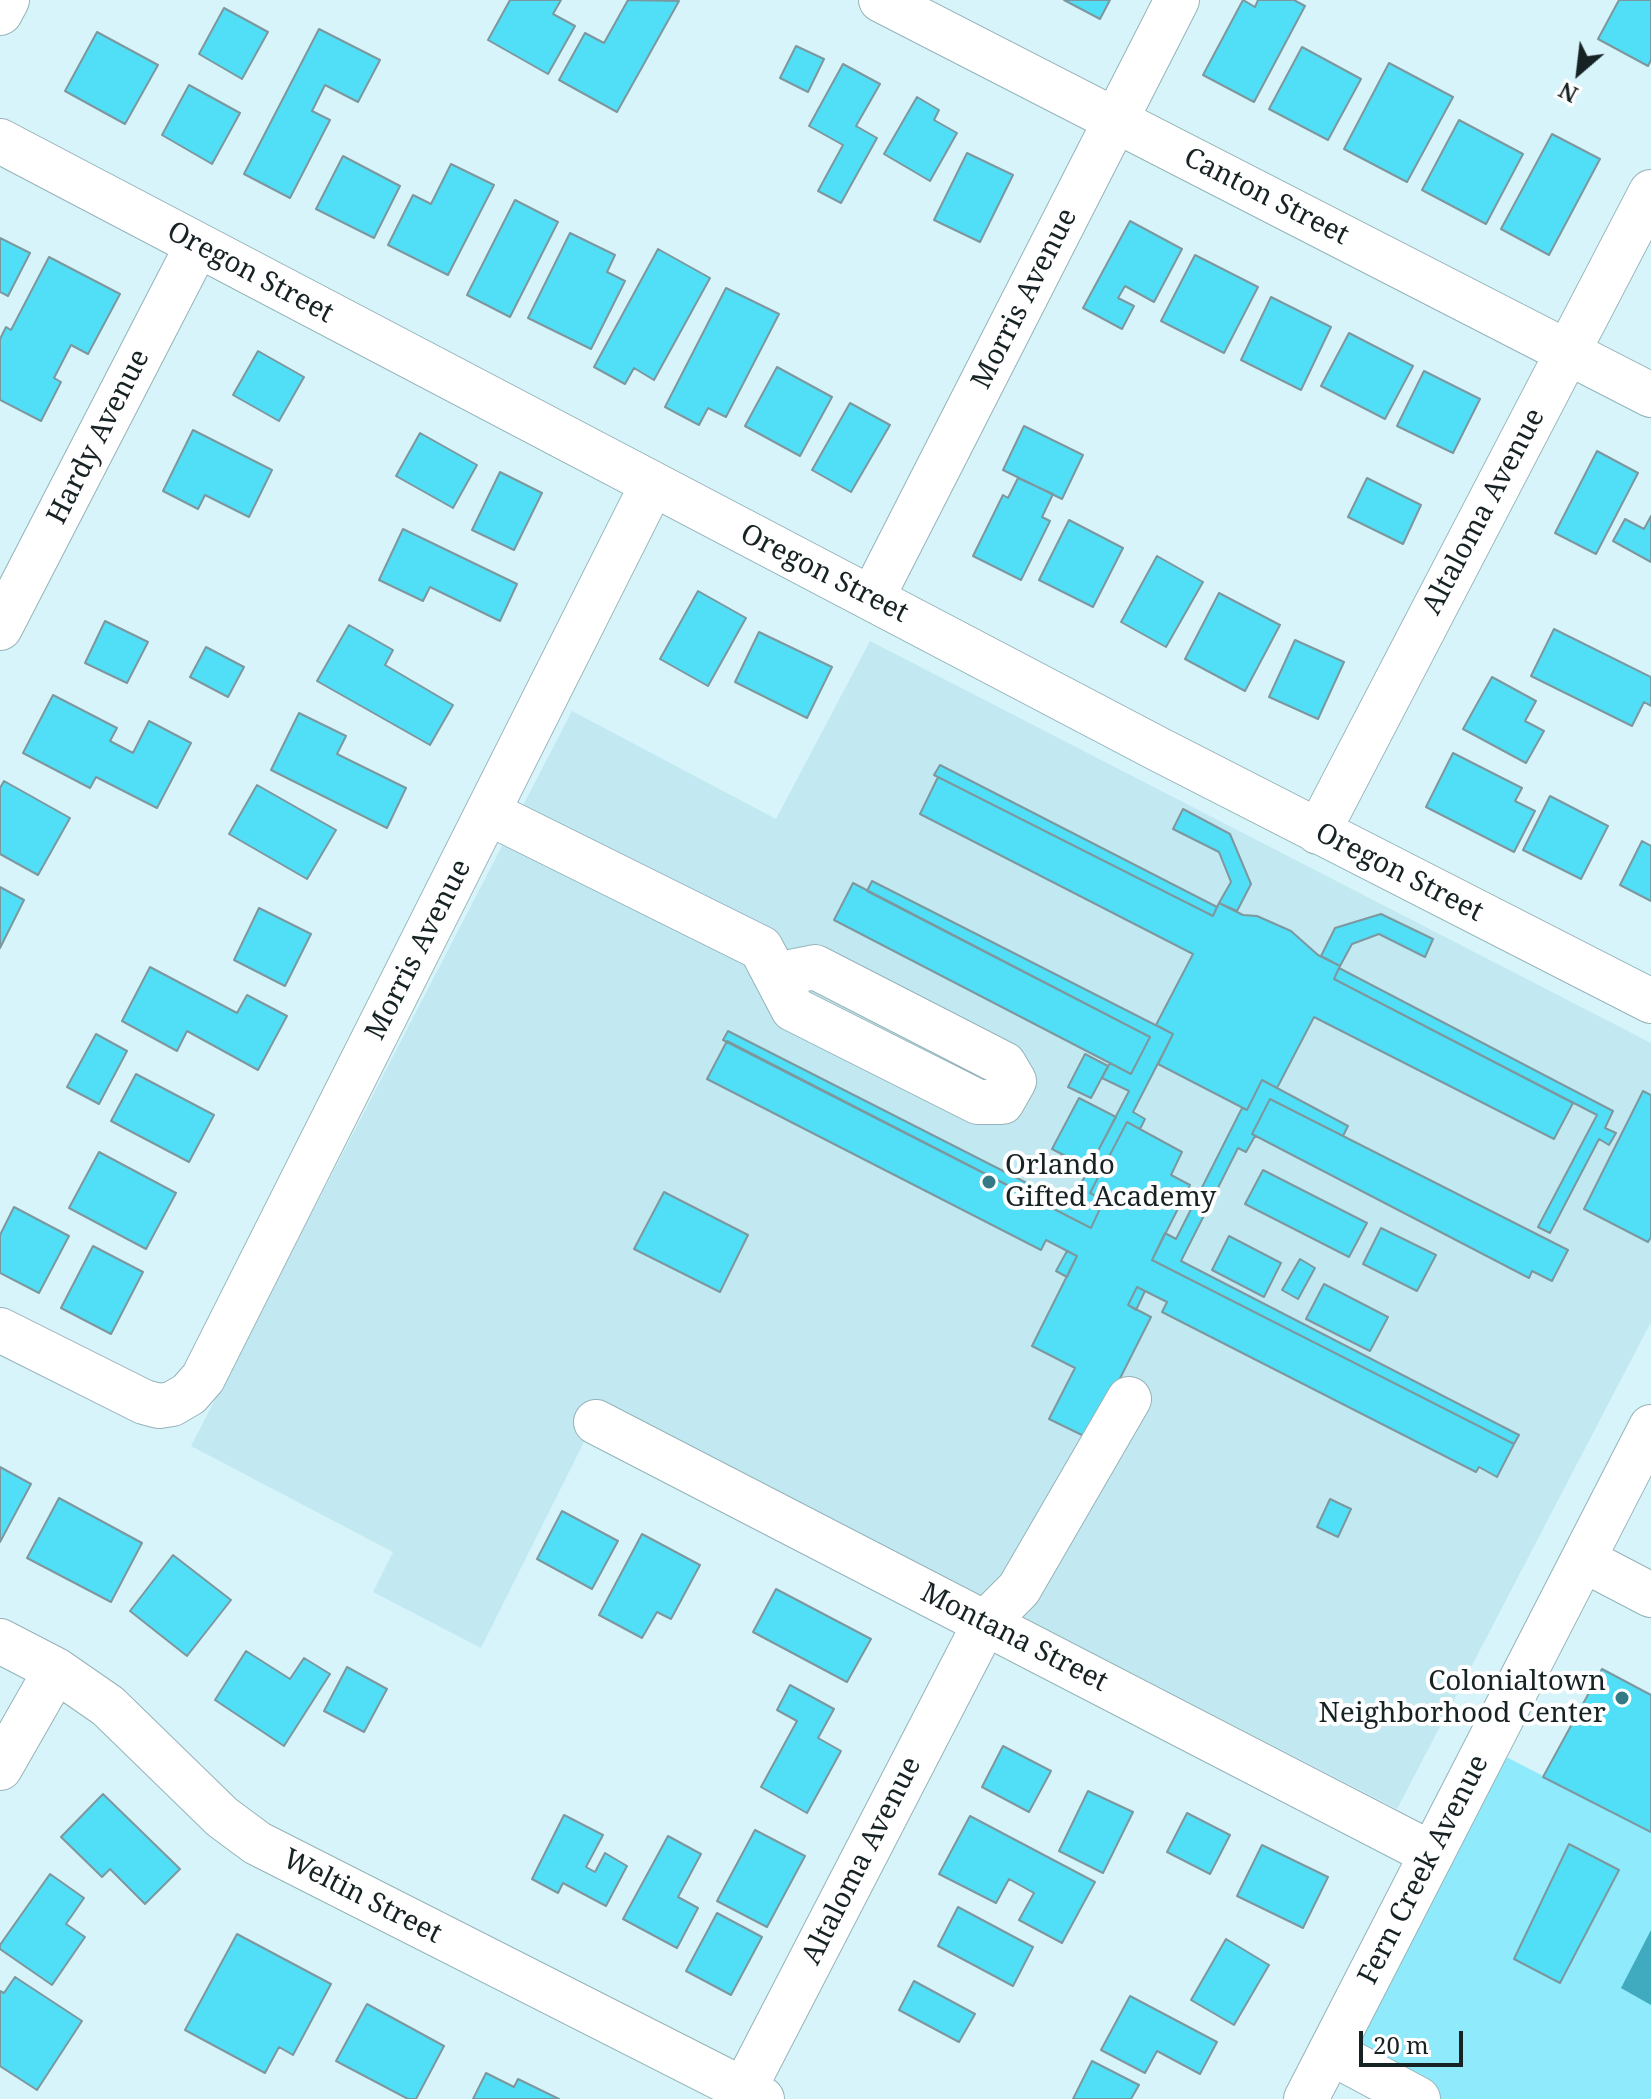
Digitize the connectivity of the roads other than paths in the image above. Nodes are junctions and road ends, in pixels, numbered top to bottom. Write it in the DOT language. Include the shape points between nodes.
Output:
graph roads {
  1 [pos="7,0"];
  2 [pos="881,0"];
  3 [pos="1177,0"];
  4 [pos="0,13"];
  5 [pos="1116,121"];
  6 [pos="0,141"];
  7 [pos="1651,192"];
  8 [pos="197,246"];
  9 [pos="1568,351"];
  10 [pos="1651,395"];
  11 [pos="652,485"];
  12 [pos="872,598"];
  13 [pos="0,628"];
  14 [pos="489,813"];
  15 [pos="1318,832"];
  16 [pos="775,975"];
  17 [pos="1651,1001"];
  18 [pos="0,1330"];
  19 [pos="1129,1399"];
  20 [pos="596,1422"];
  21 [pos="1651,1427"];
  22 [pos="1584,1560"];
  23 [pos="1651,1595"];
  24 [pos="985,1623"];
  25 [pos="0,1641"];
  26 [pos="56,1670"];
  27 [pos="0,1768"];
  28 [pos="1432,1854"];
  29 [pos="1330,2052"];
  30 [pos="748,2096"];
  31 [pos="1306,2099"];
  32 [pos="1418,2099"];
  1 -- 4 [label="street"];
  2 -- 5 [label="street, Canton Street"];
  3 -- 5 [label="street, Morris Avenue"];
  5 -- 9 [label="street, Canton Street"];
  5 -- 12 [label="street, Morris Avenue"];
  6 -- 8 [label="street, Oregon Street"];
  7 -- 9 [label="street, Altaloma Avenue"];
  8 -- 11 [label="street, Oregon Street"];
  8 -- 13 [label="street, Hardy Avenue"];
  9 -- 10 [label="street, Canton Street"];
  9 -- 15 [label="street, Altaloma Avenue"];
  11 -- 12 [label="street, Oregon Street"];
  11 -- 14 [label="street, Morris Avenue"];
  12 -- 15 [label="street, Oregon Street"];
  14 -- 16 [label="street" via="761,948"];
  14 -- 18 [label="street, Morris Avenue" via="203,1378 189,1394 172,1404 144,1402"];
  15 -- 17 [label="street, Oregon Street"];
  16 -- 16 [label="street" via="793,1009 978,1102 1002,1102 1014,1081 1004,1064 815,967"];
  19 -- 24 [label="street, Altaloma Avenue" via="1019,1589"];
  20 -- 24 [label="street, Montana Street"];
  21 -- 22 [label="street, Fern Creek Avenue"];
  22 -- 23 [label="street"];
  22 -- 28 [label="street, Fern Creek Avenue"];
  24 -- 28 [label="street, Montana Street"];
  24 -- 30 [label="street, Altaloma Avenue"];
  25 -- 26 [label="street, Weltin Street"];
  26 -- 27 [label="street"];
  26 -- 30 [label="street, Weltin Street" via="108,1706 222,1817 257,1843"];
  28 -- 29 [label="street, Fern Creek Avenue"];
  29 -- 31 [label="street, Fern Creek Avenue"];
  29 -- 32 [label="street"];
}
